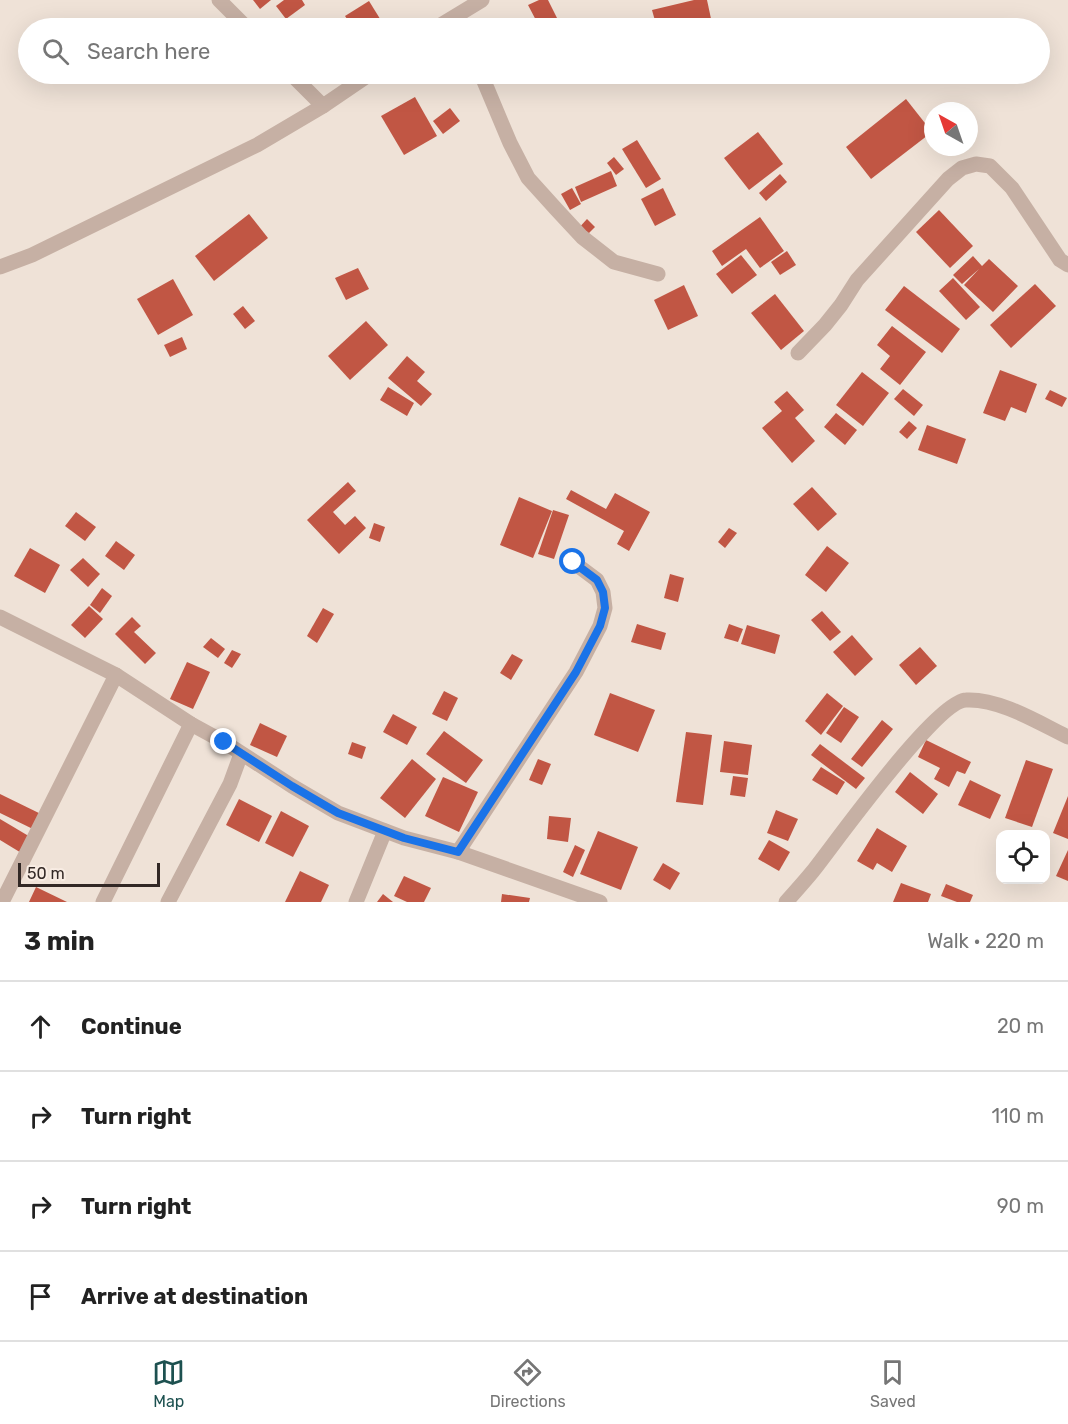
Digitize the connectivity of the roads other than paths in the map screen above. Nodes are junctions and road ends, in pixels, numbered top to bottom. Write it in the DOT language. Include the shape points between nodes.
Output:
graph roads {
  1 [pos="219,0"];
  2 [pos="482,0"];
  3 [pos="237,18"];
  4 [pos="463,18"];
  5 [pos="301,84"];
  6 [pos="355,84"];
  7 [pos="485,84"];
  8 [pos="323,106"];
  9 [pos="1068,265"];
  10 [pos="0,267"];
  11 [pos="658,274"];
  12 [pos="798,352"];
  13 [pos="573,562"];
  14 [pos="0,617"];
  15 [pos="116,675"];
  16 [pos="191,724"];
  17 [pos="1068,737"];
  18 [pos="241,754"];
  19 [pos="385,831"];
  20 [pos="458,852"];
  21 [pos="2,902"];
  22 [pos="104,902"];
  23 [pos="168,902"];
  24 [pos="356,902"];
  25 [pos="600,902"];
  26 [pos="786,902"];
  1 -- 3 [label="street"];
  2 -- 4 [label="street"];
  5 -- 8 [label="street"];
  6 -- 8 [label="street"];
  7 -- 11 [label="street" via="528,178 556,209 582,237 614,262"];
  8 -- 10 [label="street" via="257,145"];
  9 -- 12 [label="street" via="1060,260 1012,188 990,166 962,168 857,280 825,325"];
  13 -- 20 [label="street" via="597,580 603,592 605,608 600,626 576,672"];
  14 -- 15 [label="street"];
  15 -- 16 [label="street"];
  15 -- 21 [label="street"];
  16 -- 18 [label="street"];
  16 -- 22 [label="street"];
  17 -- 26 [label="street" via="999,705 979,700 958,701 926,729"];
  18 -- 19 [label="street" via="338,813"];
  18 -- 23 [label="street" via="230,784"];
  19 -- 20 [label="street"];
  19 -- 24 [label="street"];
  20 -- 25 [label="street"];
}
